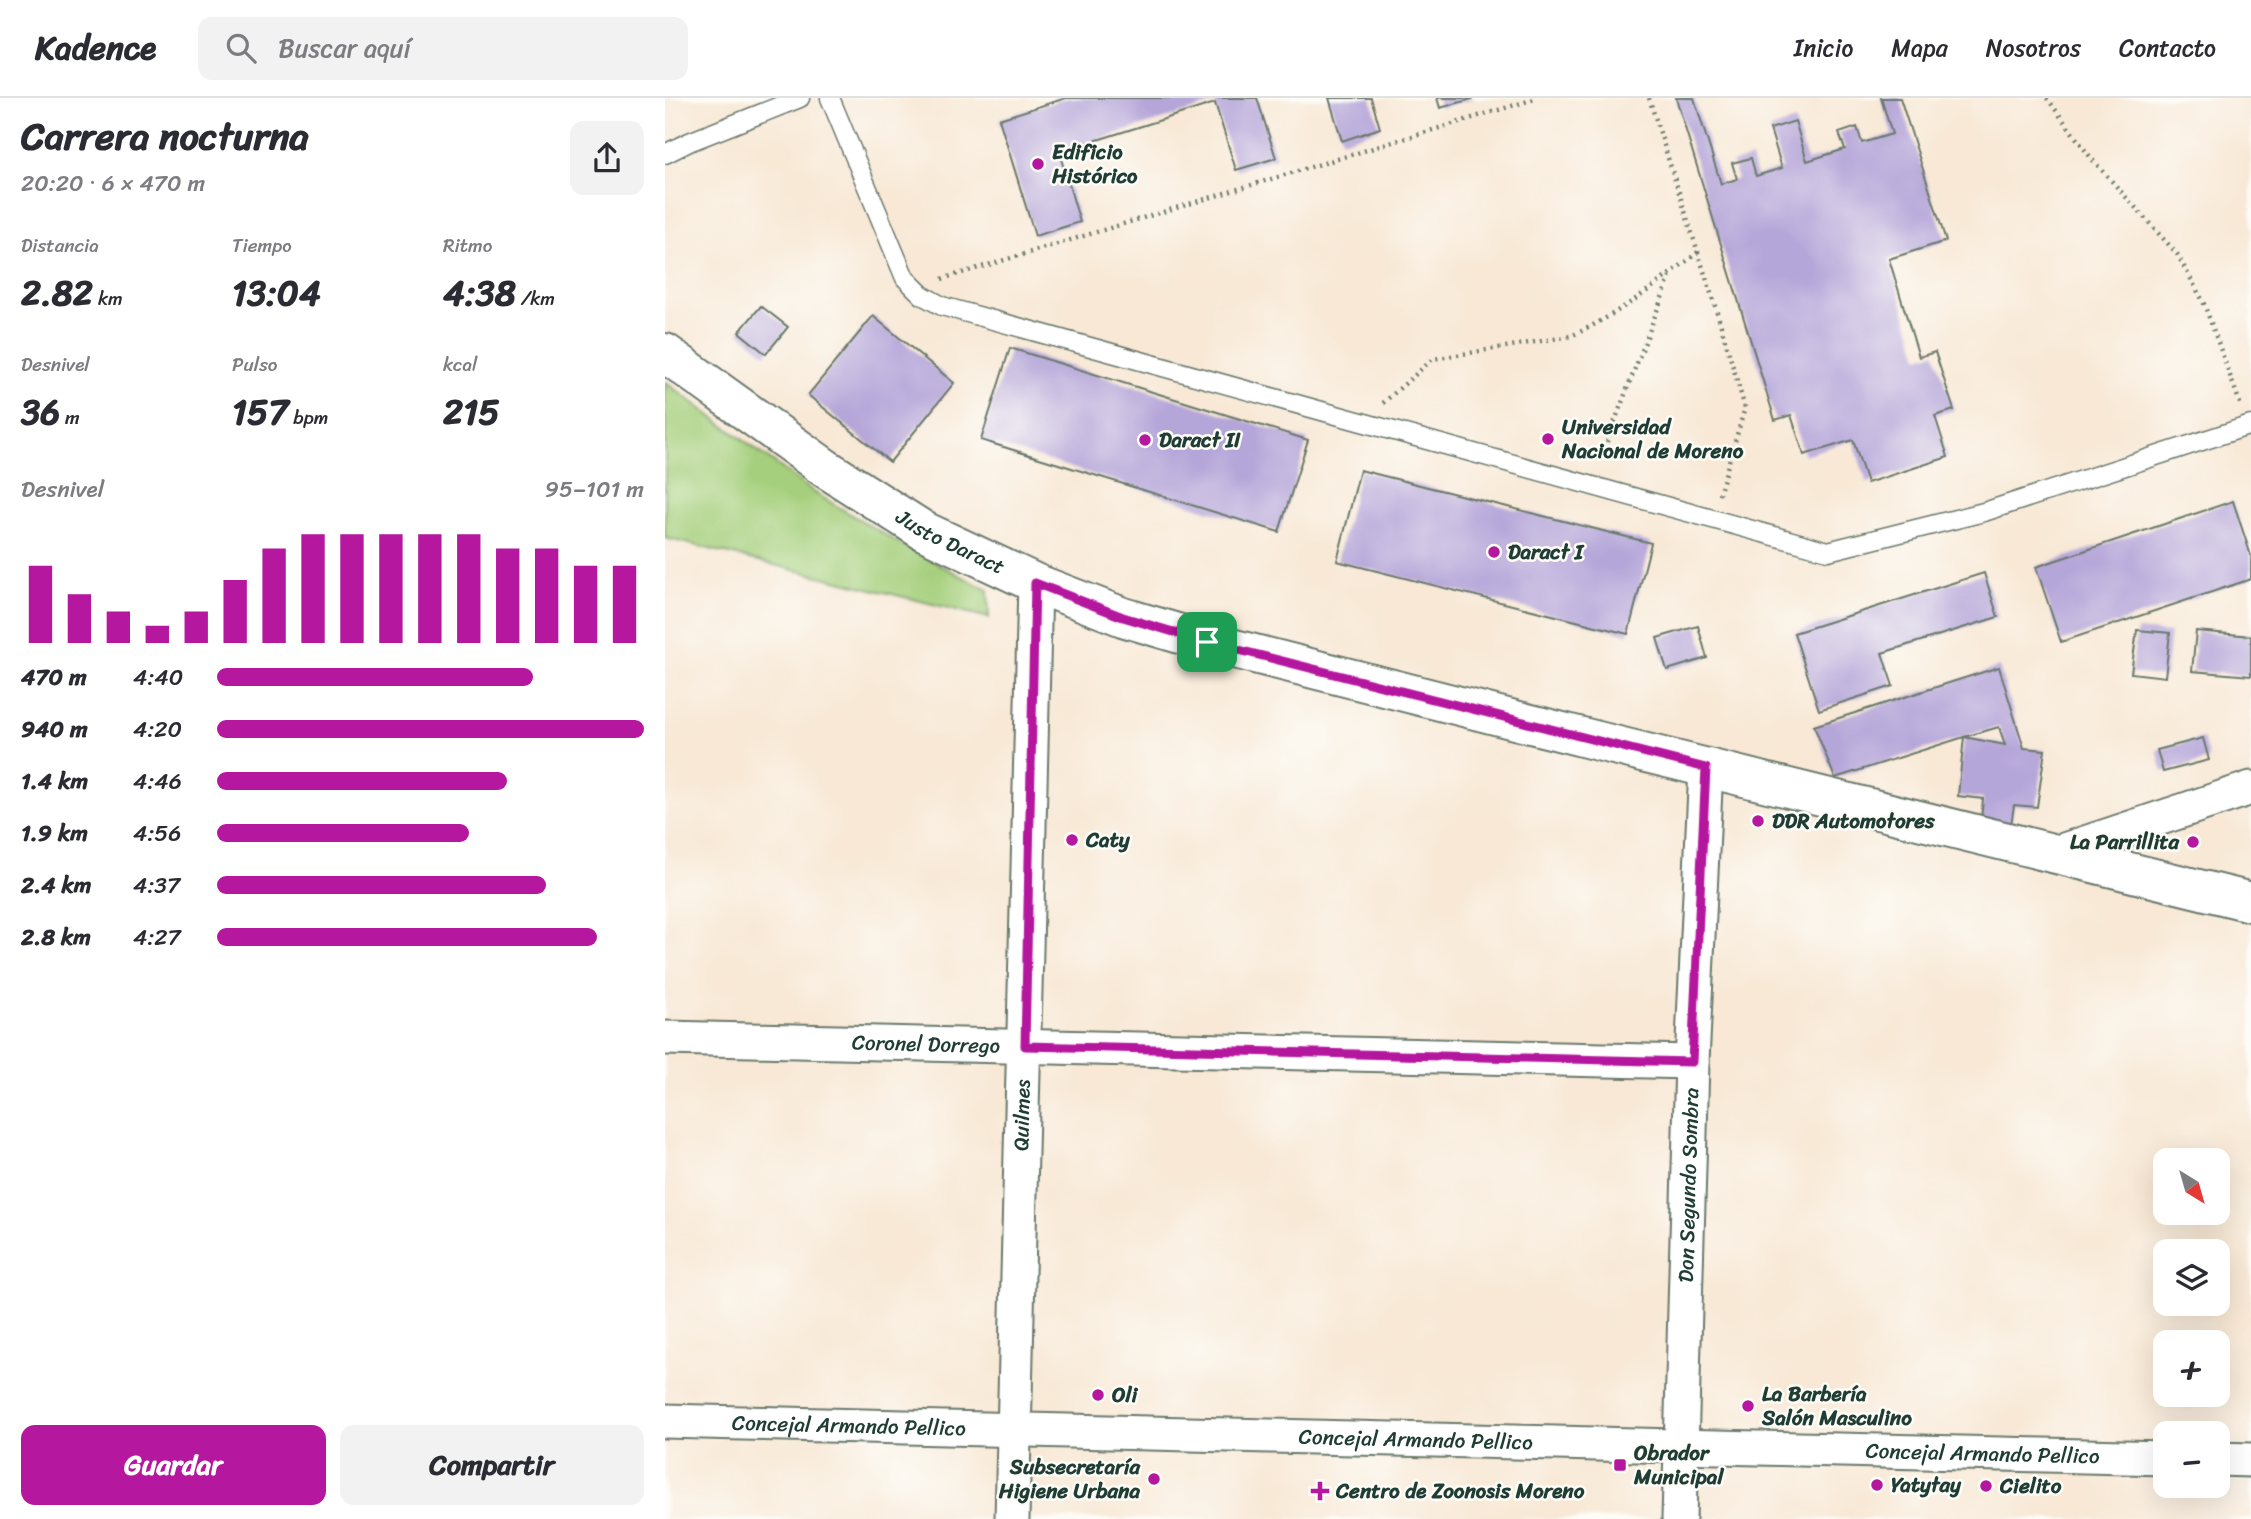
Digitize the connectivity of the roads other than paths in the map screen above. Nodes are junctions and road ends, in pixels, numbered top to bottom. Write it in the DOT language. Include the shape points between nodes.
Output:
graph roads {
  1 [pos="800,98"];
  2 [pos="830,98"];
  3 [pos="665,154"];
  4 [pos="665,353"];
  5 [pos="2250,426"];
  6 [pos="1035,583"];
  7 [pos="1706,768"];
  8 [pos="2251,788"];
  9 [pos="2055,853"];
  10 [pos="2251,902"];
  11 [pos="665,1038"];
  12 [pos="1025,1046"];
  13 [pos="1692,1062"];
  14 [pos="665,1422"];
  15 [pos="1014,1429"];
  16 [pos="1681,1446"];
  17 [pos="2153,1458"];
  18 [pos="2230,1459"];
  19 [pos="2251,1460"];
  20 [pos="1012,1519"];
  21 [pos="1679,1519"];
  1 -- 3 [label="lane"];
  2 -- 5 [label="lane" via="905,278 942,306 1828,551 1984,512"];
  4 -- 6 [label="street, Justo Daract" via="825,468 924,531"];
  6 -- 7 [label="street, Justo Daract" via="1123,617 1207,642"];
  6 -- 12 [label="street, Quilmes"];
  7 -- 9 [label="street, Justo Daract"];
  7 -- 13 [label="street, Don Segundo Sombra"];
  8 -- 9 [label="street"];
  9 -- 10 [label="street, Justo Daract"];
  11 -- 12 [label="street, Coronel Dorrego"];
  12 -- 13 [label="street, Coronel Dorrego"];
  12 -- 15 [label="street, Quilmes"];
  13 -- 16 [label="street, Don Segundo Sombra"];
  14 -- 15 [label="street, Concejal Armando Pellico"];
  15 -- 16 [label="street, Concejal Armando Pellico"];
  15 -- 20 [label="street, Quilmes"];
  16 -- 17 [label="street, Concejal Armando Pellico"];
  16 -- 21 [label="street, Don Segundo Sombra"];
  18 -- 19 [label="street"];
}
